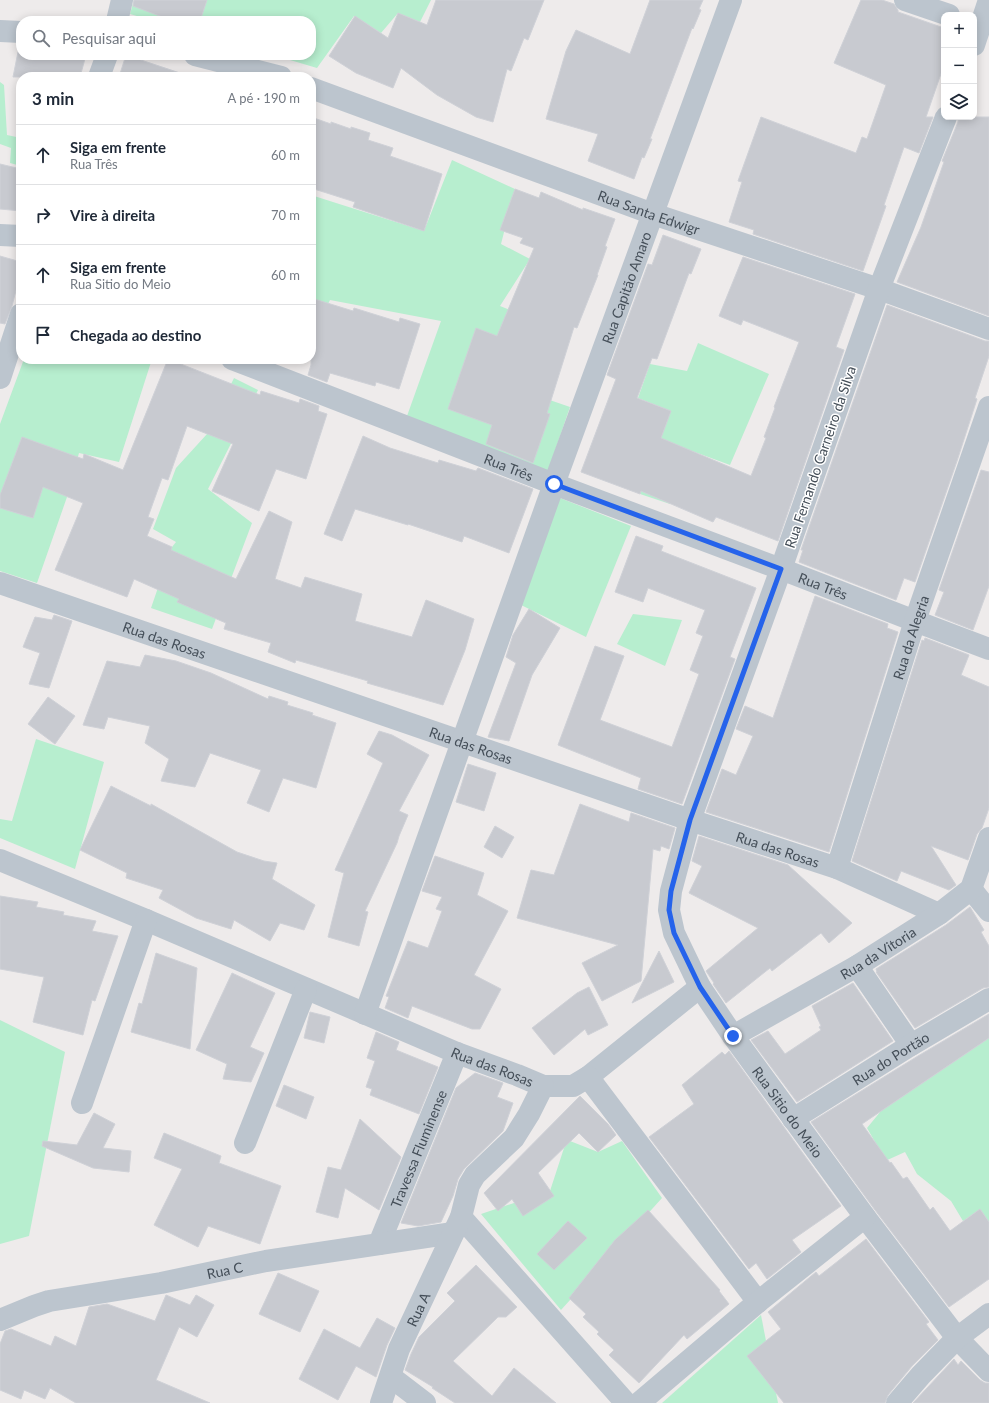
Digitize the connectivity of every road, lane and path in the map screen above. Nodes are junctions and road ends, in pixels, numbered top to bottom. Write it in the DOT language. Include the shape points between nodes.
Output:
graph roads {
  1 [pos="122,0"];
  2 [pos="731,0"];
  3 [pos="905,0"];
  4 [pos="989,0"];
  5 [pos="941,12"];
  6 [pos="118,16"];
  7 [pos="0,31"];
  8 [pos="980,31"];
  9 [pos="16,32"];
  10 [pos="104,60"];
  11 [pos="215,60"];
  12 [pos="101,72"];
  13 [pos="261,72"];
  14 [pos="316,90"];
  15 [pos="945,120"];
  16 [pos="653,214"];
  17 [pos="0,235"];
  18 [pos="16,236"];
  19 [pos="878,289"];
  20 [pos="16,329"];
  21 [pos="989,329"];
  22 [pos="245,364"];
  23 [pos="0,378"];
  24 [pos="989,407"];
  25 [pos="554,484"];
  26 [pos="781,569"];
  27 [pos="0,583"];
  28 [pos="916,622"];
  29 [pos="989,649"];
  30 [pos="463,742"];
  31 [pos="690,820"];
  32 [pos="989,838"];
  33 [pos="0,860"];
  34 [pos="836,868"];
  35 [pos="971,889"];
  36 [pos="989,911"];
  37 [pos="938,914"];
  38 [pos="146,920"];
  39 [pos="857,966"];
  40 [pos="700,987"];
  41 [pos="306,989"];
  42 [pos="989,1000"];
  43 [pos="365,1014"];
  44 [pos="733,1036"];
  45 [pos="911,1045"];
  46 [pos="456,1053"];
  47 [pos="588,1077"];
  48 [pos="543,1086"];
  49 [pos="82,1103"];
  50 [pos="793,1119"];
  51 [pos="245,1143"];
  52 [pos="865,1217"];
  53 [pos="457,1225"];
  54 [pos="379,1244"];
  55 [pos="758,1302"];
  56 [pos="989,1314"];
  57 [pos="0,1320"];
  58 [pos="957,1338"];
  59 [pos="989,1371"];
  60 [pos="390,1377"];
  61 [pos="381,1403"];
  62 [pos="425,1403"];
  63 [pos="626,1403"];
  64 [pos="639,1403"];
  65 [pos="897,1403"];
  1 -- 6 [label="street"];
  2 -- 16 [label="street, Rua Capitão Amaro"];
  3 -- 5 [label="street"];
  4 -- 8 [label="street"];
  7 -- 9 [label="street"];
  10 -- 12 [label="street"];
  11 -- 13 [label="street"];
  14 -- 16 [label="street, Rua Santa Edwigr"];
  15 -- 19 [label="street, Rua Fernando Carneiro da Silva"];
  16 -- 19 [label="street, Rua Santa Edwigr"];
  16 -- 25 [label="street, Rua Capitão Amaro"];
  17 -- 18 [label="street"];
  19 -- 21 [label="street, Rua Santa Edwigr"];
  19 -- 26 [label="street, Rua Fernando Carneiro da Silva"];
  20 -- 23 [label="street"];
  22 -- 25 [label="street, Rua Três"];
  24 -- 28 [label="street, Rua da Alegria"];
  25 -- 26 [label="street, Rua Três"];
  25 -- 30 [label="street, Rua Capitão Amaro"];
  26 -- 28 [label="street, Rua Três"];
  26 -- 31 [label="street, Rua Fernando Carneiro da Silva"];
  27 -- 30 [label="street, Rua das Rosas"];
  28 -- 29 [label="street, Rua Três"];
  28 -- 34 [label="street, Rua da Alegria"];
  30 -- 31 [label="street, Rua das Rosas"];
  30 -- 43 [label="street, Rua Capitão Amaro"];
  31 -- 34 [label="street, Rua das Rosas"];
  31 -- 40 [label="street, Rua Sitio do Meio" via="671,891 669,910 674,933"];
  32 -- 35 [label="street"];
  33 -- 38 [label="street, Rua das Rosas"];
  34 -- 37 [label="street, Rua das Rosas"];
  35 -- 36 [label="street"];
  35 -- 37 [label="street, Rua da Vitoria"];
  37 -- 39 [label="street, Rua da Vitoria"];
  38 -- 41 [label="street, Rua das Rosas"];
  38 -- 49 [label="street"];
  39 -- 44 [label="street, Rua da Vitoria"];
  39 -- 45 [label="street"];
  40 -- 44 [label="street, Rua Sitio do Meio"];
  40 -- 47 [label="street, Rua das Rosas"];
  41 -- 43 [label="street, Rua das Rosas"];
  41 -- 51 [label="street"];
  42 -- 45 [label="street, Rua do Portão"];
  43 -- 46 [label="street, Rua das Rosas"];
  44 -- 50 [label="street, Rua Sitio do Meio"];
  45 -- 50 [label="street, Rua do Portão"];
  46 -- 48 [label="street, Rua das Rosas"];
  46 -- 54 [label="street, Travessa Fluminense"];
  47 -- 48 [label="street, Rua das Rosas" via="572,1086"];
  47 -- 55 [label="street"];
  48 -- 53 [label="street, Rua A" via="514,1138 475,1175"];
  50 -- 52 [label="street, Rua Sitio do Meio"];
  52 -- 55 [label="street"];
  52 -- 58 [label="street, Rua Sitio do Meio"];
  53 -- 54 [label="street, Rua C"];
  53 -- 60 [label="street, Rua A" via="400,1349"];
  53 -- 63 [label="street"];
  54 -- 57 [label="street, Rua C" via="266,1261 49,1301"];
  55 -- 64 [label="street"];
  56 -- 58 [label="street"];
  58 -- 59 [label="street, Rua Sitio do Meio"];
  58 -- 65 [label="street"];
  60 -- 61 [label="street, Rua A"];
  60 -- 62 [label="street"];
}
